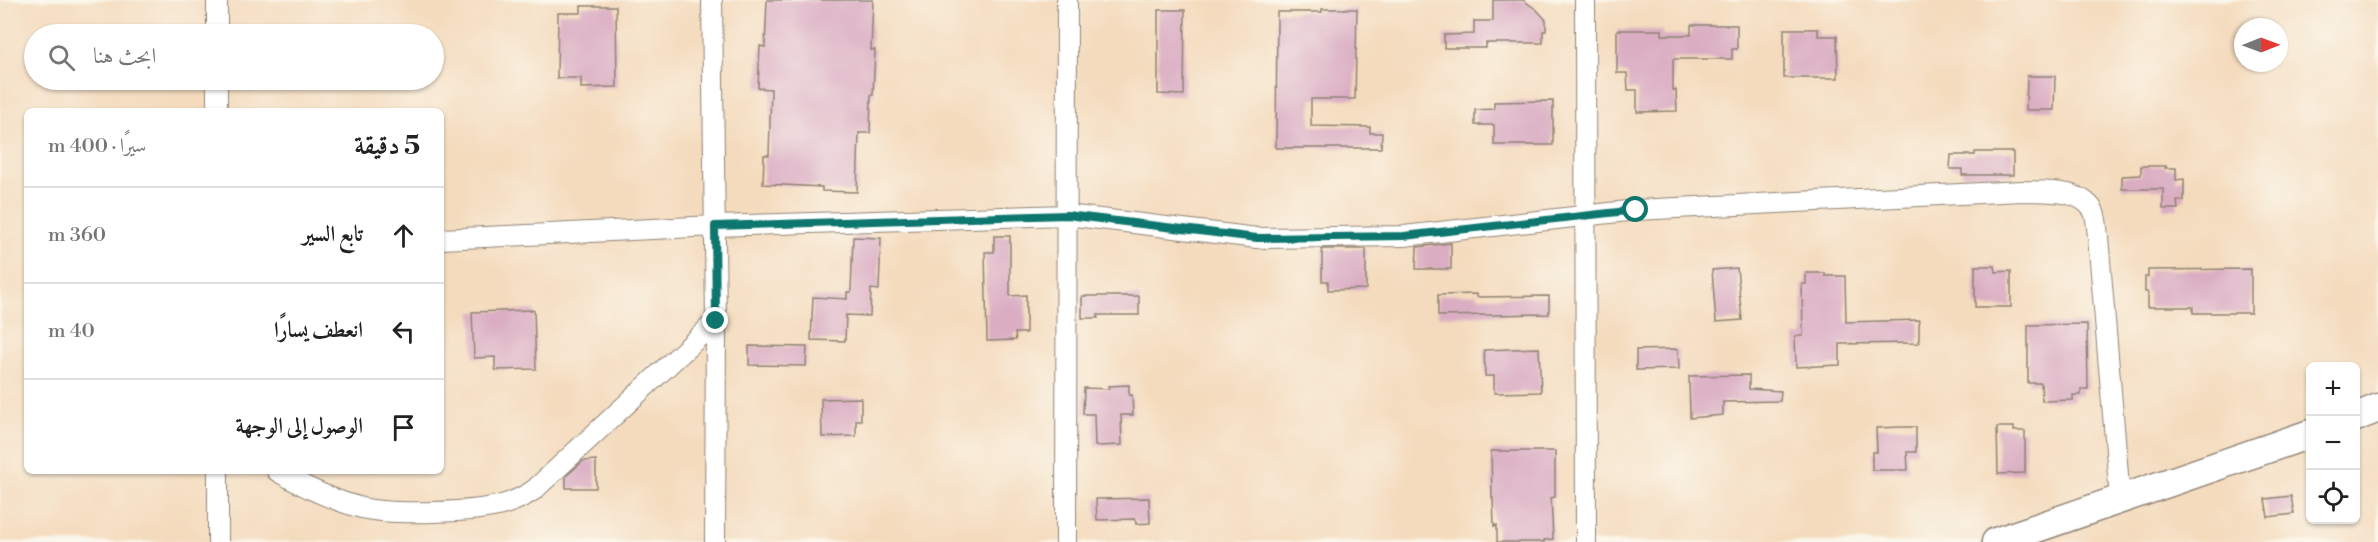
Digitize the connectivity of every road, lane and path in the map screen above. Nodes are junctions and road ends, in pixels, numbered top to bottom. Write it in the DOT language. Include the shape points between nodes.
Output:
graph roads {
  1 [pos="217,0"];
  2 [pos="712,0"];
  3 [pos="1067,0"];
  4 [pos="1585,0"];
  5 [pos="217,24"];
  6 [pos="217,90"];
  7 [pos="217,108"];
  8 [pos="1067,215"];
  9 [pos="1586,216"];
  10 [pos="715,226"];
  11 [pos="444,238"];
  12 [pos="716,321"];
  13 [pos="2378,408"];
  14 [pos="2358,416"];
  15 [pos="2306,435"];
  16 [pos="218,474"];
  17 [pos="282,474"];
  18 [pos="2120,498"];
  19 [pos="218,542"];
  20 [pos="715,542"];
  21 [pos="1066,542"];
  22 [pos="1586,542"];
  23 [pos="1996,542"];
  1 -- 5 [label="street"];
  2 -- 10 [label="street"];
  3 -- 8 [label="street"];
  4 -- 9 [label="street"];
  6 -- 7 [label="street"];
  8 -- 9 [label="street" via="1257,238 1404,236"];
  8 -- 10 [label="street"];
  8 -- 21 [label="street"];
  9 -- 18 [label="street" via="1636,210 2022,191 2073,195 2084,200 2094,211 2098,237"];
  9 -- 22 [label="street"];
  10 -- 11 [label="street"];
  10 -- 12 [label="street"];
  12 -- 17 [label="street" via="534,490 505,504 390,512 364,508 304,487"];
  12 -- 20 [label="street"];
  13 -- 14 [label="street"];
  15 -- 18 [label="street"];
  16 -- 19 [label="street"];
  18 -- 23 [label="street"];
}
